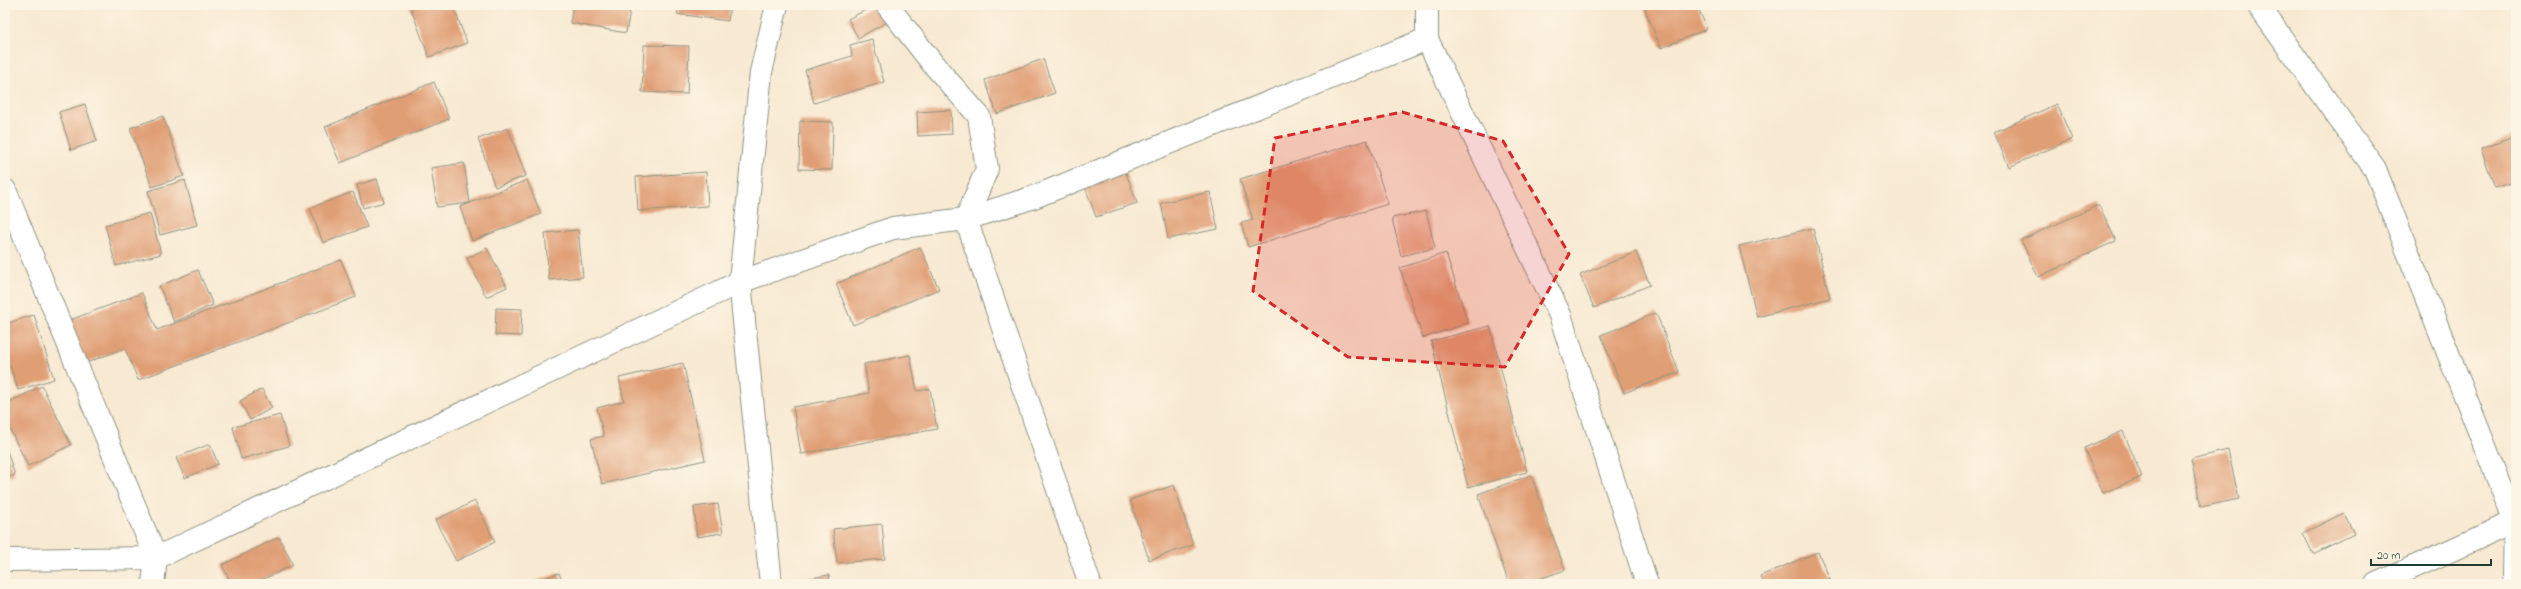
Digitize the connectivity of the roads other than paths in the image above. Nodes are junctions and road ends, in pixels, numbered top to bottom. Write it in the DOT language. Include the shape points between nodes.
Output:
graph roads {
  1 [pos="777,5"];
  2 [pos="887,5"];
  3 [pos="1428,5"];
  4 [pos="2258,5"];
  5 [pos="1427,39"];
  6 [pos="5,190"];
  7 [pos="966,219"];
  8 [pos="740,282"];
  9 [pos="2516,522"];
  10 [pos="156,558"];
  11 [pos="5,560"];
  12 [pos="153,584"];
  13 [pos="771,584"];
  14 [pos="1090,584"];
  15 [pos="1647,584"];
  16 [pos="2376,584"];
  17 [pos="2516,584"];
  1 -- 8 [label="street" via="760,72"];
  2 -- 7 [label="street" via="933,64 979,116 987,169"];
  3 -- 5 [label="street"];
  4 -- 9 [label="street" via="2375,169"];
  5 -- 7 [label="street" via="1034,196"];
  5 -- 15 [label="street" via="1560,315"];
  6 -- 10 [label="street"];
  7 -- 8 [label="street" via="893,228"];
  7 -- 14 [label="street"];
  8 -- 10 [label="street"];
  8 -- 13 [label="street"];
  9 -- 16 [label="street"];
  9 -- 17 [label="street"];
  10 -- 11 [label="street"];
  10 -- 12 [label="street"];
}
